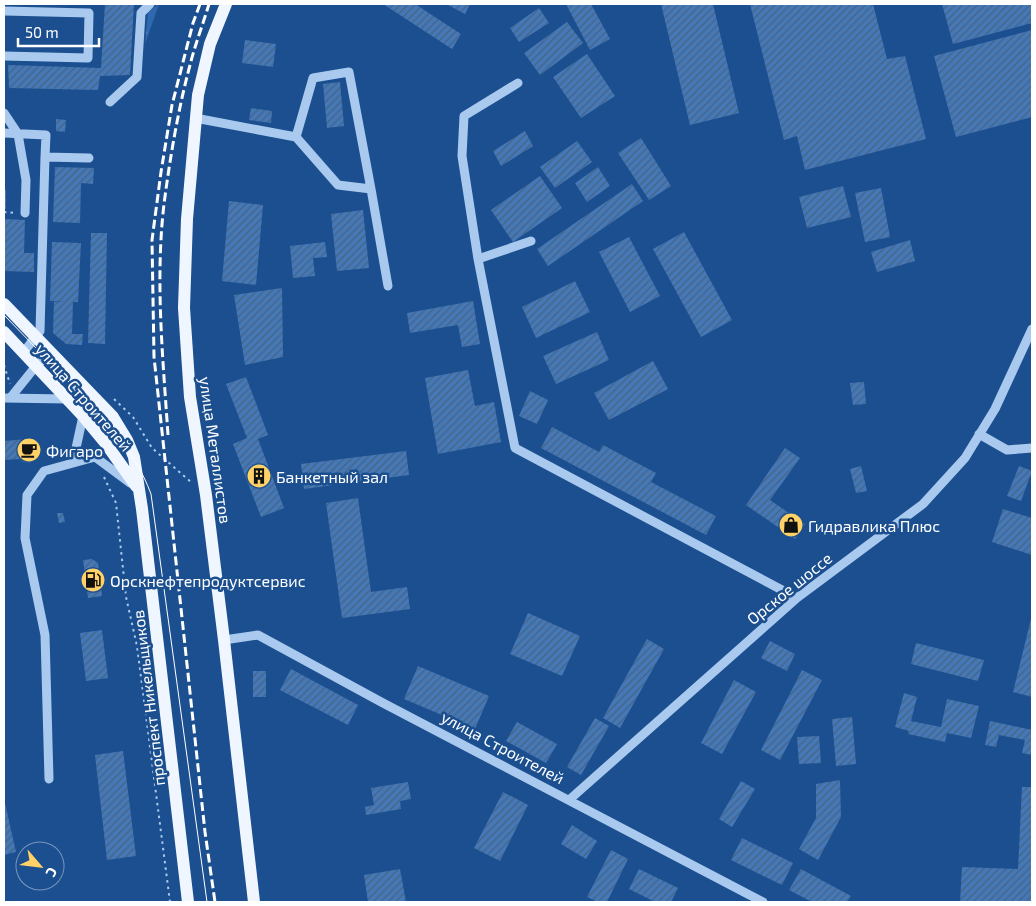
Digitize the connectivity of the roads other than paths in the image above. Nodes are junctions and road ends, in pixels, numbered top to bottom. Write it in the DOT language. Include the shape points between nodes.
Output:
graph roads {
  1 [pos="150,4"];
  2 [pos="226,4"];
  3 [pos="4,11"];
  4 [pos="4,56"];
  5 [pos="518,84"];
  6 [pos="110,102"];
  7 [pos="4,113"];
  8 [pos="195,118"];
  9 [pos="4,133"];
  10 [pos="18,134"];
  11 [pos="296,137"];
  12 [pos="45,157"];
  13 [pos="89,158"];
  14 [pos="371,189"];
  15 [pos="26,213"];
  16 [pos="531,241"];
  17 [pos="478,259"];
  18 [pos="388,286"];
  19 [pos="4,304"];
  20 [pos="25,327"];
  21 [pos="1032,329"];
  22 [pos="8,336"];
  23 [pos="36,338"];
  24 [pos="23,353"];
  25 [pos="50,353"];
  26 [pos="36,366"];
  27 [pos="82,385"];
  28 [pos="8,398"];
  29 [pos="67,399"];
  30 [pos="97,401"];
  31 [pos="83,416"];
  32 [pos="979,434"];
  33 [pos="1032,448"];
  34 [pos="73,462"];
  35 [pos="139,490"];
  36 [pos="797,598"];
  37 [pos="224,640"];
  38 [pos="48,779"];
  39 [pos="569,800"];
  40 [pos="188,902"];
  41 [pos="254,902"];
  42 [pos="763,902"];
  1 -- 6 [label="street" via="141,13 136,76"];
  2 -- 8 [label="main road, улица Металлистов" via="210,44"];
  3 -- 4 [label="street" via="89,13 88,58"];
  5 -- 17 [label="street" via="464,116 462,156"];
  7 -- 10 [label="street"];
  8 -- 11 [label="street"];
  8 -- 37 [label="main road, улица Металлистов" via="184,308 190,397"];
  9 -- 10 [label="street"];
  10 -- 12 [label="street" via="46,135"];
  10 -- 15 [label="street" via="26,180"];
  11 -- 14 [label="street" via="338,185"];
  11 -- 14 [label="street" via="313,78 349,72"];
  12 -- 13 [label="street"];
  12 -- 23 [label="street" via="40,331"];
  14 -- 18 [label="street"];
  16 -- 17 [label="street"];
  17 -- 36 [label="street" via="515,448"];
  19 -- 20 [label="main road, улица Строителей"];
  20 -- 22 [label="street"];
  20 -- 23 [label="main road, улица Строителей"];
  21 -- 32 [label="street, Орское шоссе" via="995,409"];
  22 -- 24 [label="main road, улица Строителей"];
  23 -- 24 [label="street"];
  23 -- 25 [label="main road, улица Строителей"];
  24 -- 26 [label="main road, улица Строителей"];
  25 -- 26 [label="street"];
  25 -- 27 [label="main road, улица Строителей"];
  26 -- 28 [label="street"];
  26 -- 29 [label="main road, улица Строителей"];
  27 -- 29 [label="street"];
  27 -- 30 [label="main road, улица Строителей"];
  28 -- 29 [label="street"];
  29 -- 31 [label="main road, улица Строителей"];
  30 -- 31 [label="street"];
  30 -- 35 [label="main road, улица Строителей" via="113,417 127,440 134,457"];
  31 -- 34 [label="street"];
  31 -- 35 [label="main road, улица Строителей"];
  32 -- 33 [label="street" via="1007,450"];
  32 -- 36 [label="street, Орское шоссе" via="965,458 923,504"];
  34 -- 35 [label="street" via="95,456"];
  34 -- 38 [label="street" via="44,471 27,495 26,538 45,635"];
  35 -- 40 [label="main road, проспект Никельщиков"];
  36 -- 39 [label="street, Орское шоссе"];
  37 -- 39 [label="street, улица Строителей" via="258,635"];
  37 -- 41 [label="main road, улица Металлистов"];
  39 -- 42 [label="street, улица Строителей"];
}
